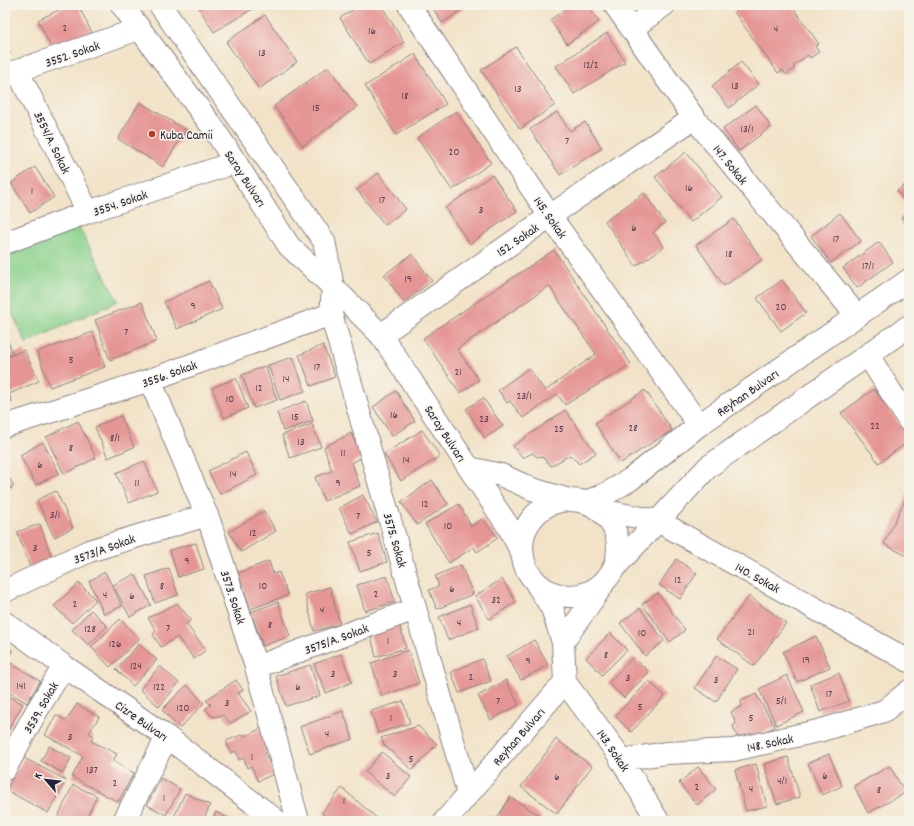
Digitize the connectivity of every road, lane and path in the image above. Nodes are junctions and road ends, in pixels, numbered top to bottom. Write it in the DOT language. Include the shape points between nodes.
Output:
graph roads {
  1 [pos="122,5"];
  2 [pos="160,5"];
  3 [pos="409,5"];
  4 [pos="615,5"];
  5 [pos="664,5"];
  6 [pos="140,29"];
  7 [pos="631,29"];
  8 [pos="12,73"];
  9 [pos="694,118"];
  10 [pos="236,162"];
  11 [pos="88,212"];
  12 [pos="550,216"];
  13 [pos="5,243"];
  14 [pos="909,280"];
  15 [pos="333,287"];
  16 [pos="331,314"];
  17 [pos="857,316"];
  18 [pos="909,326"];
  19 [pos="381,335"];
  20 [pos="868,355"];
  21 [pos="150,380"];
  22 [pos="909,421"];
  23 [pos="699,425"];
  24 [pos="5,426"];
  25 [pos="469,468"];
  26 [pos="585,504"];
  27 [pos="207,515"];
  28 [pos="658,521"];
  29 [pos="523,554"];
  30 [pos="609,576"];
  31 [pos="536,582"];
  32 [pos="5,591"];
  33 [pos="415,609"];
  34 [pos="5,623"];
  35 [pos="564,642"];
  36 [pos="909,661"];
  37 [pos="64,666"];
  38 [pos="256,668"];
  39 [pos="565,682"];
  40 [pos="909,691"];
  41 [pos="167,737"];
  42 [pos="621,760"];
  43 [pos="5,769"];
  44 [pos="468,793"];
  45 [pos="124,821"];
  46 [pos="277,821"];
  47 [pos="298,821"];
  48 [pos="445,821"];
  49 [pos="658,821"];
  1 -- 6 [label="street, Saray Bulvarı"];
  2 -- 15 [label="street, Saray Bulvarı" via="324,241"];
  3 -- 12 [label="street, 145. Sokak"];
  4 -- 7 [label="street, 147. Sokak"];
  5 -- 7 [label="street"];
  6 -- 8 [label="street, 3552. Sokak"];
  6 -- 10 [label="street, Saray Bulvarı"];
  7 -- 9 [label="street, 147. Sokak"];
  8 -- 11 [label="street, 3554/A. Sokak"];
  9 -- 12 [label="street, 152. Sokak"];
  9 -- 17 [label="street, 147. Sokak"];
  10 -- 11 [label="street, 3554. Sokak"];
  10 -- 15 [label="street, Saray Bulvarı" via="290,246"];
  11 -- 13 [label="street, 3554. Sokak"];
  12 -- 19 [label="street, 152. Sokak"];
  12 -- 23 [label="street, 145. Sokak"];
  14 -- 17 [label="street, Reyhan Bulvarı"];
  15 -- 16 [label="street, 3575. Sokak"];
  15 -- 19 [label="street, Saray Bulvarı"];
  16 -- 21 [label="street, 3556. Sokak"];
  16 -- 33 [label="street, 3575. Sokak"];
  17 -- 23 [label="street, Reyhan Bulvarı"];
  18 -- 20 [label="street"];
  19 -- 25 [label="street, Saray Bulvarı"];
  20 -- 22 [label="street"];
  20 -- 28 [label="street" via="708,467"];
  21 -- 24 [label="street, 3556. Sokak"];
  21 -- 27 [label="street, 3573. Sokak"];
  23 -- 26 [label="street, Reyhan Bulvarı" via="631,479"];
  25 -- 26 [label="street, Saray Bulvarı" via="501,475 532,489"];
  25 -- 29 [label="street, Saray Bulvarı" via="508,526"];
  26 -- 28 [label="street, 140. Sokak"];
  26 -- 29 [label="street" via="553,503 539,512 528,525 523,539"];
  26 -- 30 [label="street" via="611,523 617,538 618,554"];
  27 -- 32 [label="street, 3573/A Sokak" via="90,551"];
  27 -- 38 [label="street, 3573. Sokak"];
  28 -- 30 [label="street"];
  28 -- 36 [label="street, 140. Sokak"];
  29 -- 31 [label="street" via="527,569"];
  30 -- 31 [label="street" via="592,591 578,596 562,596 548,591"];
  30 -- 35 [label="street"];
  31 -- 35 [label="street" via="552,608"];
  33 -- 38 [label="street, 3575/A. Sokak"];
  33 -- 44 [label="street, 3575. Sokak"];
  34 -- 37 [label="street, Cizre Bulvarı"];
  35 -- 39 [label="street"];
  37 -- 41 [label="street, Cizre Bulvarı"];
  37 -- 43 [label="street, 3539. Sokak"];
  38 -- 47 [label="street, 3573. Sokak"];
  39 -- 42 [label="street, 143. Sokak"];
  39 -- 44 [label="street, Reyhan Bulvarı"];
  40 -- 42 [label="street, 148. Sokak" via="884,711 822,730 733,750 666,753"];
  41 -- 45 [label="street"];
  41 -- 46 [label="street, Cizre Bulvarı"];
  42 -- 49 [label="street, 143. Sokak"];
  44 -- 48 [label="street, Reyhan Bulvarı"];
}
